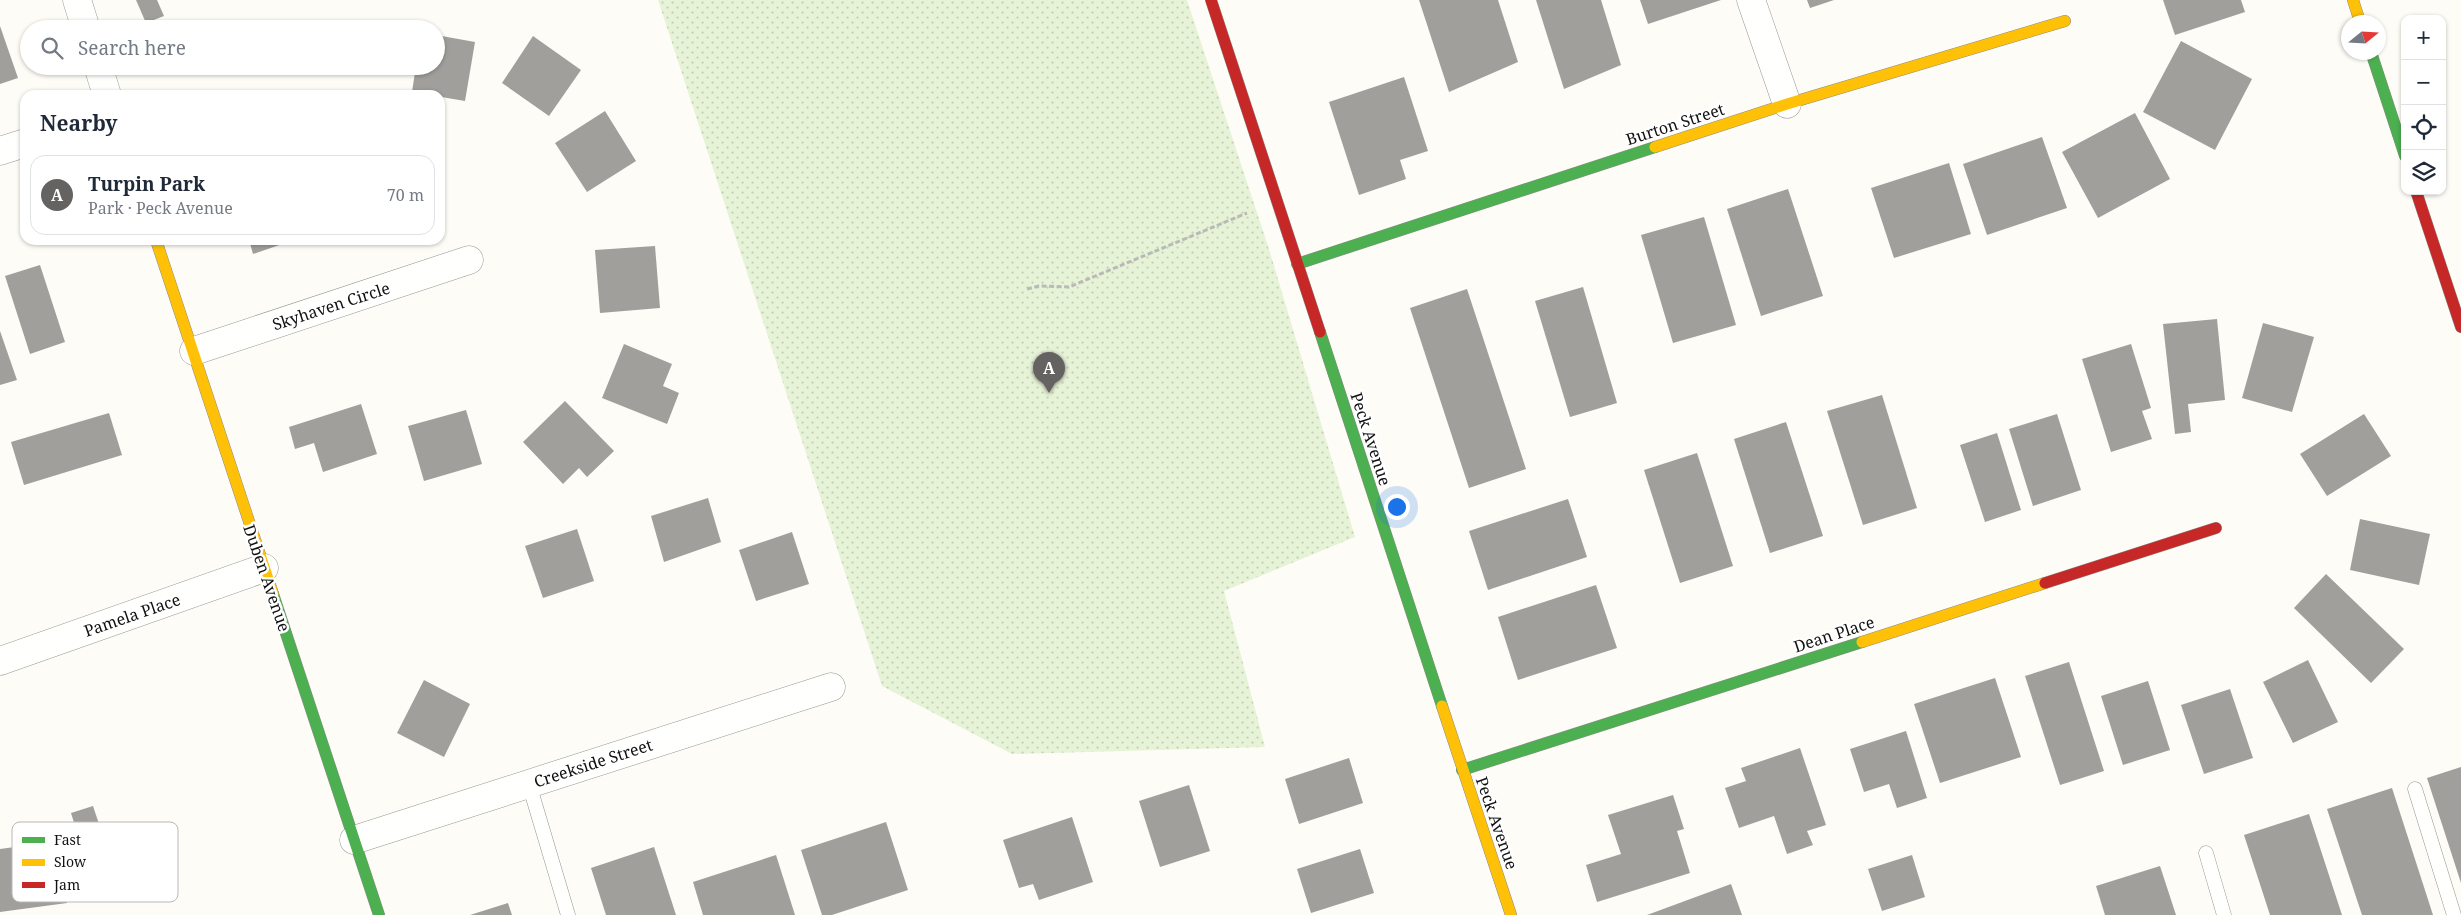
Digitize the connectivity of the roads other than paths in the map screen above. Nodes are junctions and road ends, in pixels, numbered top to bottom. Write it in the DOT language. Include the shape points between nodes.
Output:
graph roads {
  1 [pos="77,0"];
  2 [pos="1211,0"];
  3 [pos="1751,0"];
  4 [pos="2353,0"];
  5 [pos="2358,15"];
  6 [pos="83,20"];
  7 [pos="2065,21"];
  8 [pos="2373,60"];
  9 [pos="101,75"];
  10 [pos="106,90"];
  11 [pos="1787,104"];
  12 [pos="20,145"];
  13 [pos="2403,150"];
  14 [pos="0,151"];
  15 [pos="2417,195"];
  16 [pos="158,245"];
  17 [pos="469,260"];
  18 [pos="1297,264"];
  19 [pos="2461,327"];
  20 [pos="194,351"];
  21 [pos="2216,528"];
  22 [pos="264,568"];
  23 [pos="0,661"];
  24 [pos="832,687"];
  25 [pos="1462,770"];
  26 [pos="530,784"];
  27 [pos="2415,789"];
  28 [pos="354,840"];
  29 [pos="2206,853"];
  30 [pos="379,915"];
  31 [pos="568,915"];
  32 [pos="1511,915"];
  33 [pos="2224,915"];
  34 [pos="2454,915"];
  1 -- 6 [label="street"];
  2 -- 18 [label="street, Peck Avenue"];
  3 -- 11 [label="street"];
  4 -- 5 [label="street"];
  7 -- 11 [label="street, Burton Street"];
  8 -- 13 [label="street"];
  9 -- 10 [label="street"];
  11 -- 18 [label="street, Burton Street"];
  12 -- 14 [label="street"];
  15 -- 19 [label="street"];
  16 -- 20 [label="street, Duben Avenue"];
  17 -- 20 [label="street, Skyhaven Circle"];
  18 -- 25 [label="street, Peck Avenue"];
  20 -- 22 [label="street, Duben Avenue"];
  21 -- 25 [label="street, Dean Place"];
  22 -- 23 [label="street, Pamela Place"];
  22 -- 28 [label="street, Duben Avenue"];
  24 -- 26 [label="street, Creekside Street"];
  25 -- 32 [label="street, Peck Avenue"];
  26 -- 28 [label="street, Creekside Street"];
  26 -- 31 [label="lane"];
  27 -- 34 [label="lane"];
  28 -- 30 [label="street, Duben Avenue"];
  29 -- 33 [label="lane"];
}
